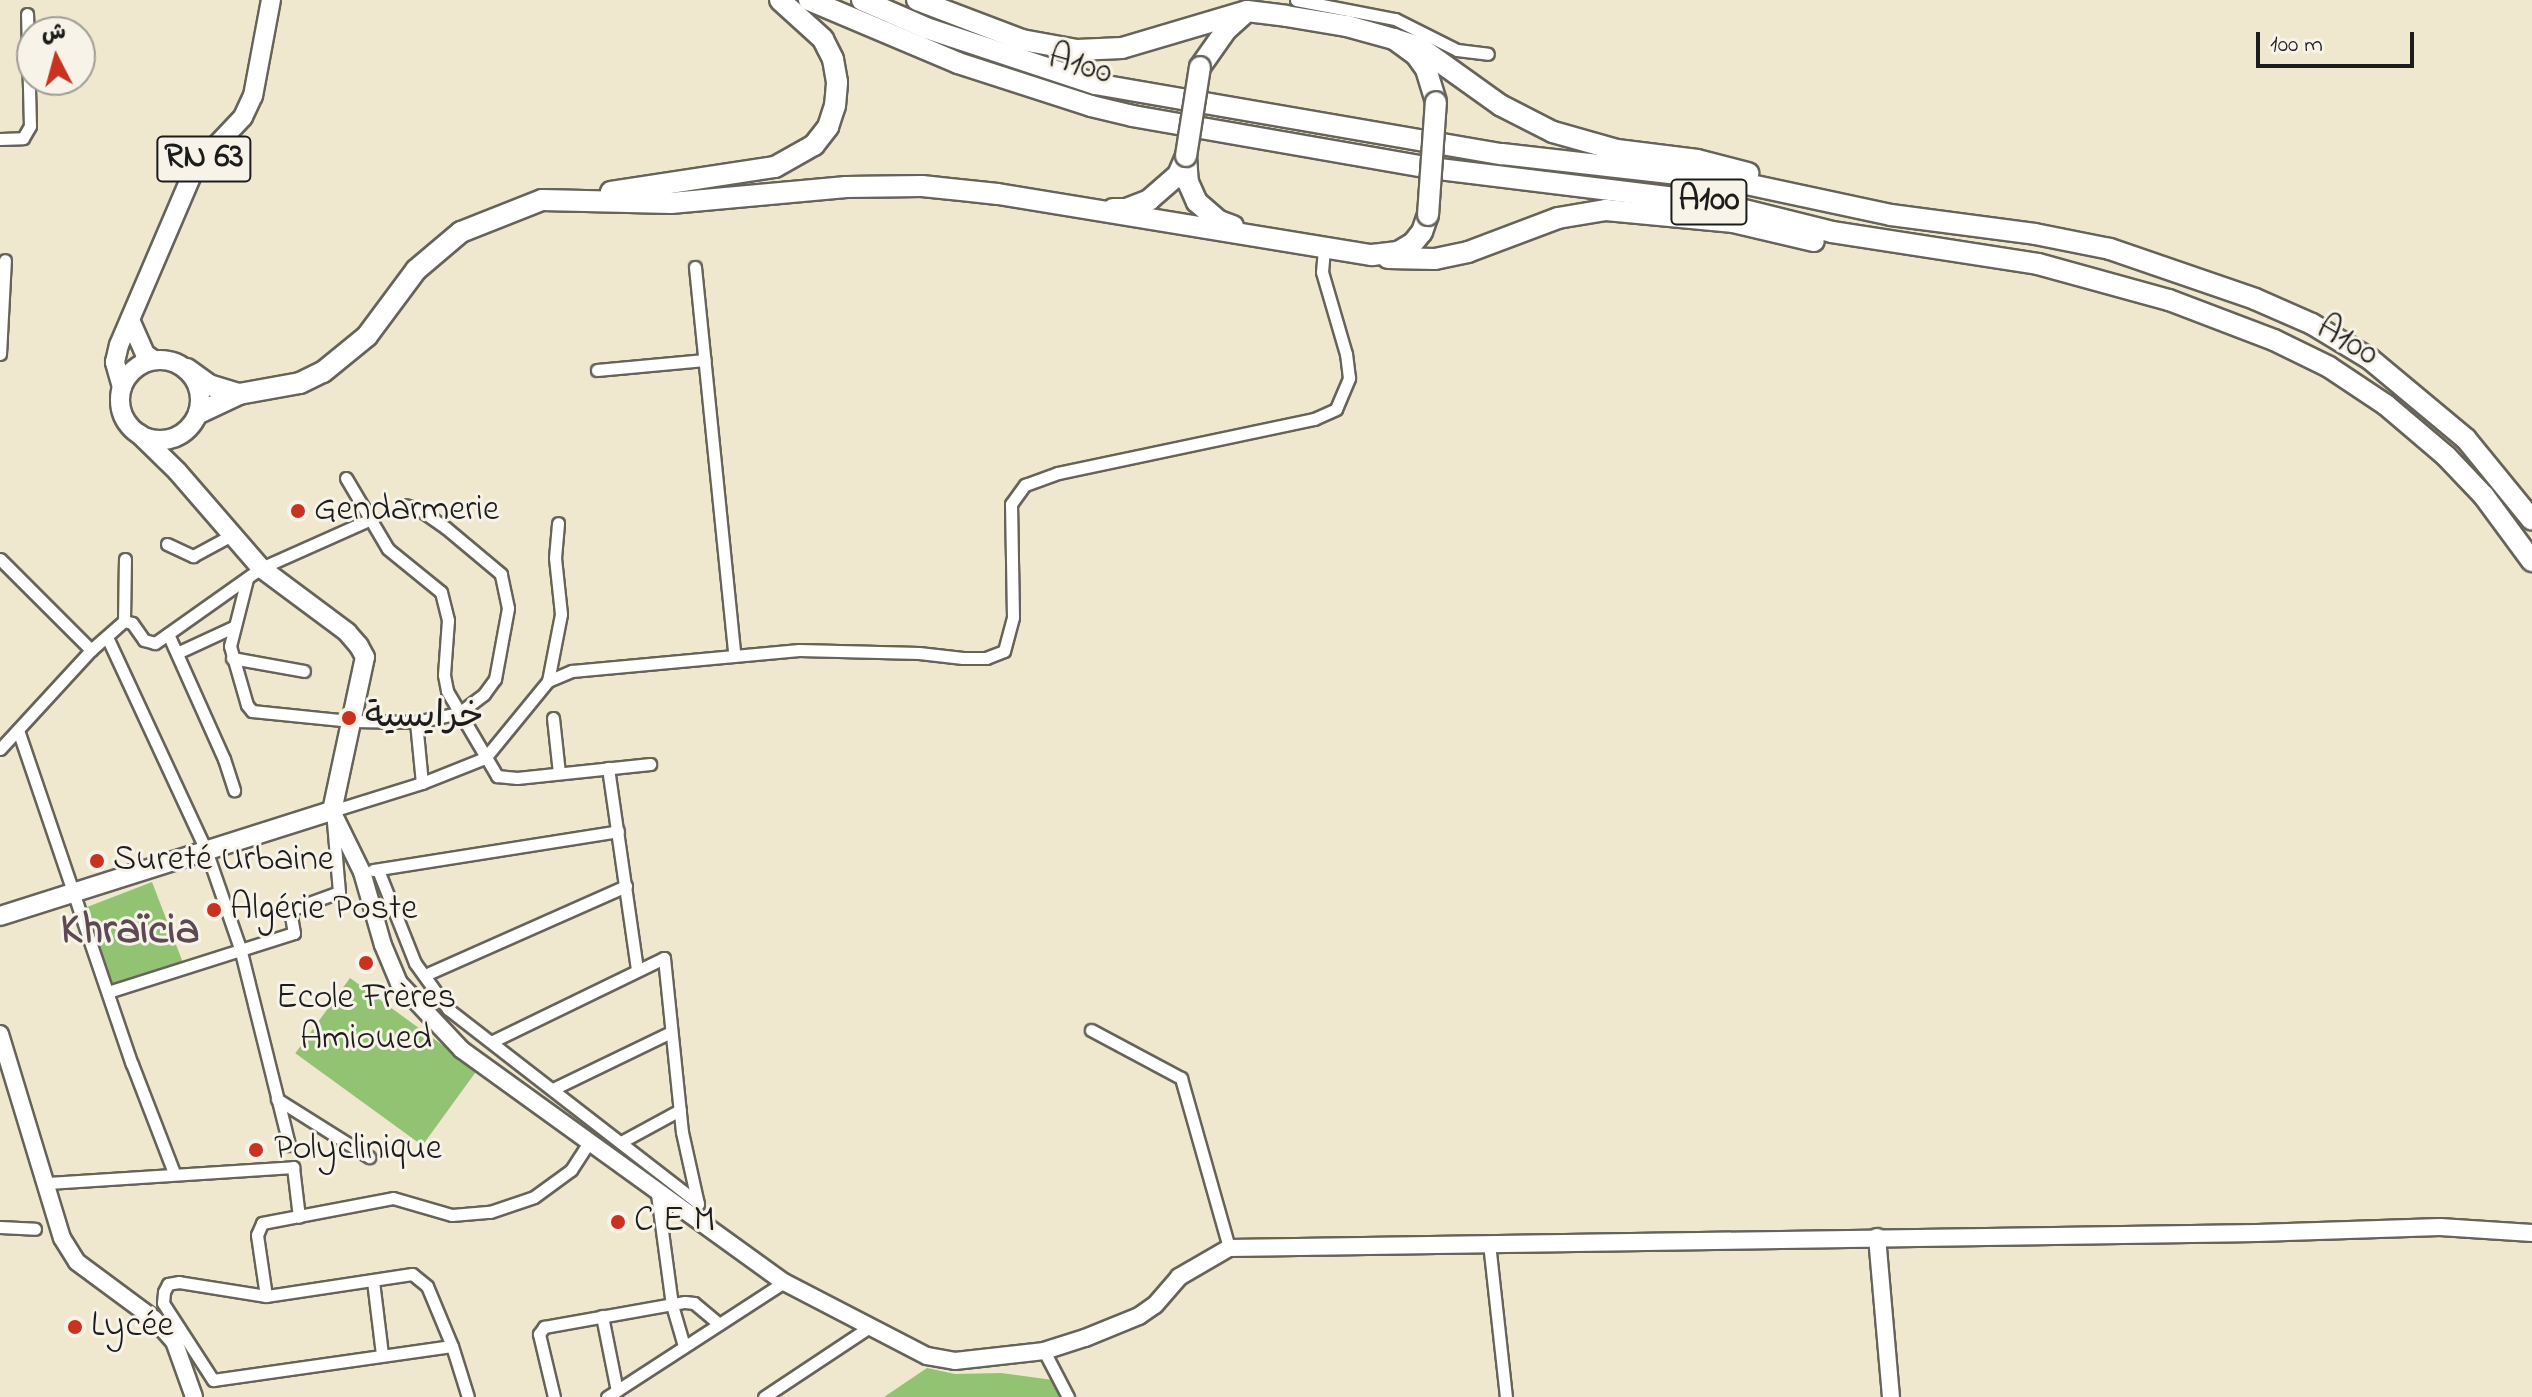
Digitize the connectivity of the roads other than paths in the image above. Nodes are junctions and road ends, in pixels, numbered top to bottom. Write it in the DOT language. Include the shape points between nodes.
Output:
graph roads {
  1 [pos="271,0"];
  2 [pos="780,0"];
  3 [pos="809,0"];
  4 [pos="862,0"];
  5 [pos="917,0"];
  6 [pos="1296,0"];
  7 [pos="1246,6"];
  8 [pos="27,14"];
  9 [pos="1394,39"];
  10 [pos="1488,54"];
  11 [pos="0,139"];
  12 [pos="1186,156"];
  13 [pos="542,200"];
  14 [pos="1057,205"];
  15 [pos="1846,207"];
  16 [pos="1266,236"];
  17 [pos="1324,247"];
  18 [pos="1921,249"];
  19 [pos="1372,255"];
  20 [pos="5,260"];
  21 [pos="695,267"];
  22 [pos="130,320"];
  23 [pos="0,354"];
  24 [pos="154,360"];
  25 [pos="705,360"];
  26 [pos="187,369"];
  27 [pos="597,370"];
  28 [pos="122,387"];
  29 [pos="239,394"];
  30 [pos="194,420"];
  31 [pos="138,433"];
  32 [pos="177,471"];
  33 [pos="346,478"];
  34 [pos="405,505"];
  35 [pos="369,520"];
  36 [pos="2532,520"];
  37 [pos="558,523"];
  38 [pos="230,536"];
  39 [pos="167,544"];
  40 [pos="0,559"];
  41 [pos="125,559"];
  42 [pos="2532,561"];
  43 [pos="254,574"];
  44 [pos="124,621"];
  45 [pos="233,627"];
  46 [pos="168,634"];
  47 [pos="107,637"];
  48 [pos="91,650"];
  49 [pos="177,653"];
  50 [pos="734,654"];
  51 [pos="232,658"];
  52 [pos="304,671"];
  53 [pos="548,681"];
  54 [pos="459,713"];
  55 [pos="553,718"];
  56 [pos="351,721"];
  57 [pos="416,722"];
  58 [pos="18,730"];
  59 [pos="0,749"];
  60 [pos="485,758"];
  61 [pos="650,764"];
  62 [pos="608,768"];
  63 [pos="559,773"];
  64 [pos="422,783"];
  65 [pos="234,790"];
  66 [pos="332,811"];
  67 [pos="618,831"];
  68 [pos="206,850"];
  69 [pos="370,871"];
  70 [pos="626,886"];
  71 [pos="75,893"];
  72 [pos="0,916"];
  73 [pos="240,948"];
  74 [pos="637,970"];
  75 [pos="425,975"];
  76 [pos="108,992"];
  77 [pos="1091,1030"];
  78 [pos="669,1033"];
  79 [pos="0,1034"];
  80 [pos="493,1041"];
  81 [pos="553,1089"];
  82 [pos="277,1099"];
  83 [pos="680,1110"];
  84 [pos="621,1142"];
  85 [pos="588,1144"];
  86 [pos="289,1145"];
  87 [pos="369,1157"];
  88 [pos="174,1173"];
  89 [pos="48,1183"];
  90 [pos="657,1194"];
  91 [pos="698,1203"];
  92 [pos="299,1217"];
  93 [pos="704,1226"];
  94 [pos="0,1227"];
  95 [pos="35,1229"];
  96 [pos="2532,1233"];
  97 [pos="1877,1237"];
  98 [pos="1489,1243"];
  99 [pos="1229,1248"];
  100 [pos="373,1281"];
  101 [pos="784,1282"];
  102 [pos="266,1296"];
  103 [pos="672,1305"];
  104 [pos="602,1316"];
  105 [pos="717,1322"];
  106 [pos="868,1328"];
  107 [pos="452,1346"];
  108 [pos="684,1346"];
  109 [pos="1044,1351"];
  110 [pos="382,1354"];
  111 [pos="213,1380"];
  112 [pos="194,1391"];
  113 [pos="612,1394"];
  114 [pos="468,1397"];
  115 [pos="554,1397"];
  116 [pos="764,1397"];
  117 [pos="1068,1397"];
  118 [pos="1506,1397"];
  119 [pos="1891,1397"];
  1 -- 22 [label="main road, RN 63" via="253,96 243,117 195,168"];
  2 -- 13 [label="highway" via="823,39 833,59 835,106 814,145 792,160 763,169"];
  3 -- 18 [label="highway, A100 / A100" via="958,63 1133,116 1431,168 1716,203"];
  4 -- 15 [label="highway, A100 / A100" via="926,28 1095,84 1502,154 1723,179"];
  5 -- 7 [label="highway" via="1022,40 1077,50 1122,48"];
  6 -- 10 [label="street" via="1395,19 1457,50"];
  7 -- 9 [label="highway"];
  7 -- 12 [label="highway, bridge" via="1200,67"];
  8 -- 11 [label="street" via="30,126 23,138"];
  9 -- 15 [label="highway" via="1419,47 1500,105 1553,132 1617,150 1730,166"];
  9 -- 19 [label="highway, bridge" via="1426,69 1436,102 1428,215 1413,243 1398,252"];
  12 -- 14 [label="highway" via="1178,175 1149,200 1126,209"];
  12 -- 16 [label="highway" via="1188,182 1197,202 1219,221"];
  13 -- 14 [label="highway" via="671,203 846,187 922,186"];
  13 -- 29 [label="highway" via="461,232 416,270 367,336 323,372 300,383"];
  14 -- 16 [label="highway"];
  15 -- 36 [label="highway, A100 / A100" via="2110,249 2312,324 2425,401 2466,439"];
  16 -- 17 [label="highway"];
  17 -- 19 [label="highway"];
  17 -- 50 [label="street" via="1322,272 1349,378 1336,409 1314,419 1058,473 1025,485 1011,504 1013,617 1004,651 974,658 863,650"];
  18 -- 19 [label="highway" via="1855,247 1733,222 1606,210 1558,218 1435,259"];
  18 -- 42 [label="highway, A100 / A100" via="2038,264 2091,277 2182,305 2329,367 2386,405 2446,456 2484,496"];
  20 -- 23 [label="street"];
  21 -- 25 [label="street"];
  22 -- 24 [label="main road" via="145,354"];
  22 -- 28 [label="main road" via="115,362"];
  24 -- 26 [label="main road"];
  24 -- 28 [label="main road" via="134,369"];
  25 -- 27 [label="street"];
  25 -- 50 [label="street"];
  26 -- 29 [label="highway" via="209,385"];
  26 -- 30 [label="main road" via="199,389"];
  28 -- 31 [label="main road" via="122,413"];
  29 -- 30 [label="highway"];
  30 -- 31 [label="main road" via="171,439"];
  30 -- 32 [label="main road" via="179,444"];
  31 -- 32 [label="main road"];
  32 -- 38 [label="main road"];
  33 -- 35 [label="street"];
  34 -- 54 [label="street" via="446,528 501,574 508,608 495,679"];
  35 -- 43 [label="street"];
  35 -- 54 [label="street" via="388,549 441,592 448,620 444,675"];
  37 -- 53 [label="street" via="555,558 561,614"];
  38 -- 39 [label="street" via="193,556"];
  38 -- 43 [label="main road"];
  40 -- 48 [label="street"];
  41 -- 44 [label="street"];
  43 -- 45 [label="street"];
  43 -- 46 [label="street"];
  43 -- 56 [label="main road" via="347,632 359,646 365,657"];
  44 -- 46 [label="street" via="149,643"];
  44 -- 47 [label="street"];
  45 -- 49 [label="street"];
  45 -- 51 [label="street"];
  46 -- 49 [label="street"];
  47 -- 48 [label="street"];
  47 -- 68 [label="street"];
  48 -- 58 [label="street"];
  49 -- 65 [label="street"];
  50 -- 53 [label="street" via="594,667"];
  51 -- 52 [label="street"];
  51 -- 56 [label="street" via="252,711"];
  53 -- 60 [label="street"];
  54 -- 57 [label="street"];
  54 -- 60 [label="street"];
  55 -- 63 [label="street"];
  56 -- 57 [label="street"];
  56 -- 66 [label="main road"];
  57 -- 64 [label="street"];
  58 -- 59 [label="street"];
  58 -- 71 [label="street"];
  60 -- 63 [label="street" via="497,776 505,778"];
  60 -- 64 [label="street"];
  61 -- 62 [label="street"];
  62 -- 63 [label="street"];
  62 -- 67 [label="street"];
  64 -- 66 [label="street"];
  66 -- 68 [label="main road"];
  66 -- 69 [label="main road"];
  66 -- 73 [label="street" via="339,892 290,910 294,933"];
  67 -- 69 [label="street"];
  67 -- 70 [label="street"];
  68 -- 71 [label="main road"];
  68 -- 73 [label="street"];
  69 -- 75 [label="street"];
  69 -- 85 [label="main road" via="383,945 399,983 462,1050"];
  70 -- 74 [label="street"];
  70 -- 75 [label="street"];
  71 -- 72 [label="main road"];
  71 -- 76 [label="street"];
  73 -- 76 [label="street"];
  73 -- 82 [label="street"];
  74 -- 78 [label="street" via="664,958"];
  74 -- 80 [label="street"];
  75 -- 80 [label="street" via="448,1009"];
  76 -- 88 [label="street"];
  77 -- 99 [label="street" via="1181,1078"];
  78 -- 81 [label="street"];
  78 -- 83 [label="street"];
  79 -- 89 [label="main road"];
  80 -- 81 [label="street"];
  81 -- 84 [label="street"];
  82 -- 86 [label="street"];
  82 -- 87 [label="street"];
  83 -- 84 [label="street"];
  83 -- 91 [label="street"];
  84 -- 91 [label="street"];
  85 -- 90 [label="main road"];
  85 -- 92 [label="street" via="571,1170 534,1197 490,1212 452,1215 393,1198"];
  88 -- 89 [label="street"];
  88 -- 92 [label="street" via="293,1167"];
  89 -- 112 [label="main road" via="62,1238 77,1262 174,1341"];
  90 -- 93 [label="main road"];
  90 -- 103 [label="street"];
  91 -- 93 [label="street"];
  92 -- 102 [label="street" via="258,1227"];
  93 -- 101 [label="main road"];
  94 -- 95 [label="street"];
  96 -- 97 [label="main road" via="2440,1227"];
  97 -- 98 [label="main road"];
  97 -- 119 [label="main road"];
  98 -- 99 [label="main road"];
  98 -- 118 [label="street"];
  99 -- 109 [label="main road" via="1179,1277 1139,1316"];
  100 -- 102 [label="street"];
  100 -- 107 [label="street" via="403,1274 420,1280"];
  100 -- 110 [label="street"];
  101 -- 105 [label="street"];
  101 -- 106 [label="main road"];
  102 -- 111 [label="street" via="195,1283 168,1284 163,1303"];
  103 -- 104 [label="street"];
  103 -- 105 [label="street" via="694,1303"];
  103 -- 108 [label="street"];
  104 -- 113 [label="street"];
  104 -- 115 [label="street" via="540,1329"];
  105 -- 108 [label="street"];
  106 -- 109 [label="main road" via="927,1356 955,1361"];
  106 -- 116 [label="street"];
  107 -- 110 [label="street"];
  107 -- 114 [label="street"];
  108 -- 113 [label="street"];
  109 -- 117 [label="street"];
  110 -- 111 [label="street"];
  111 -- 112 [label="street"];
}
